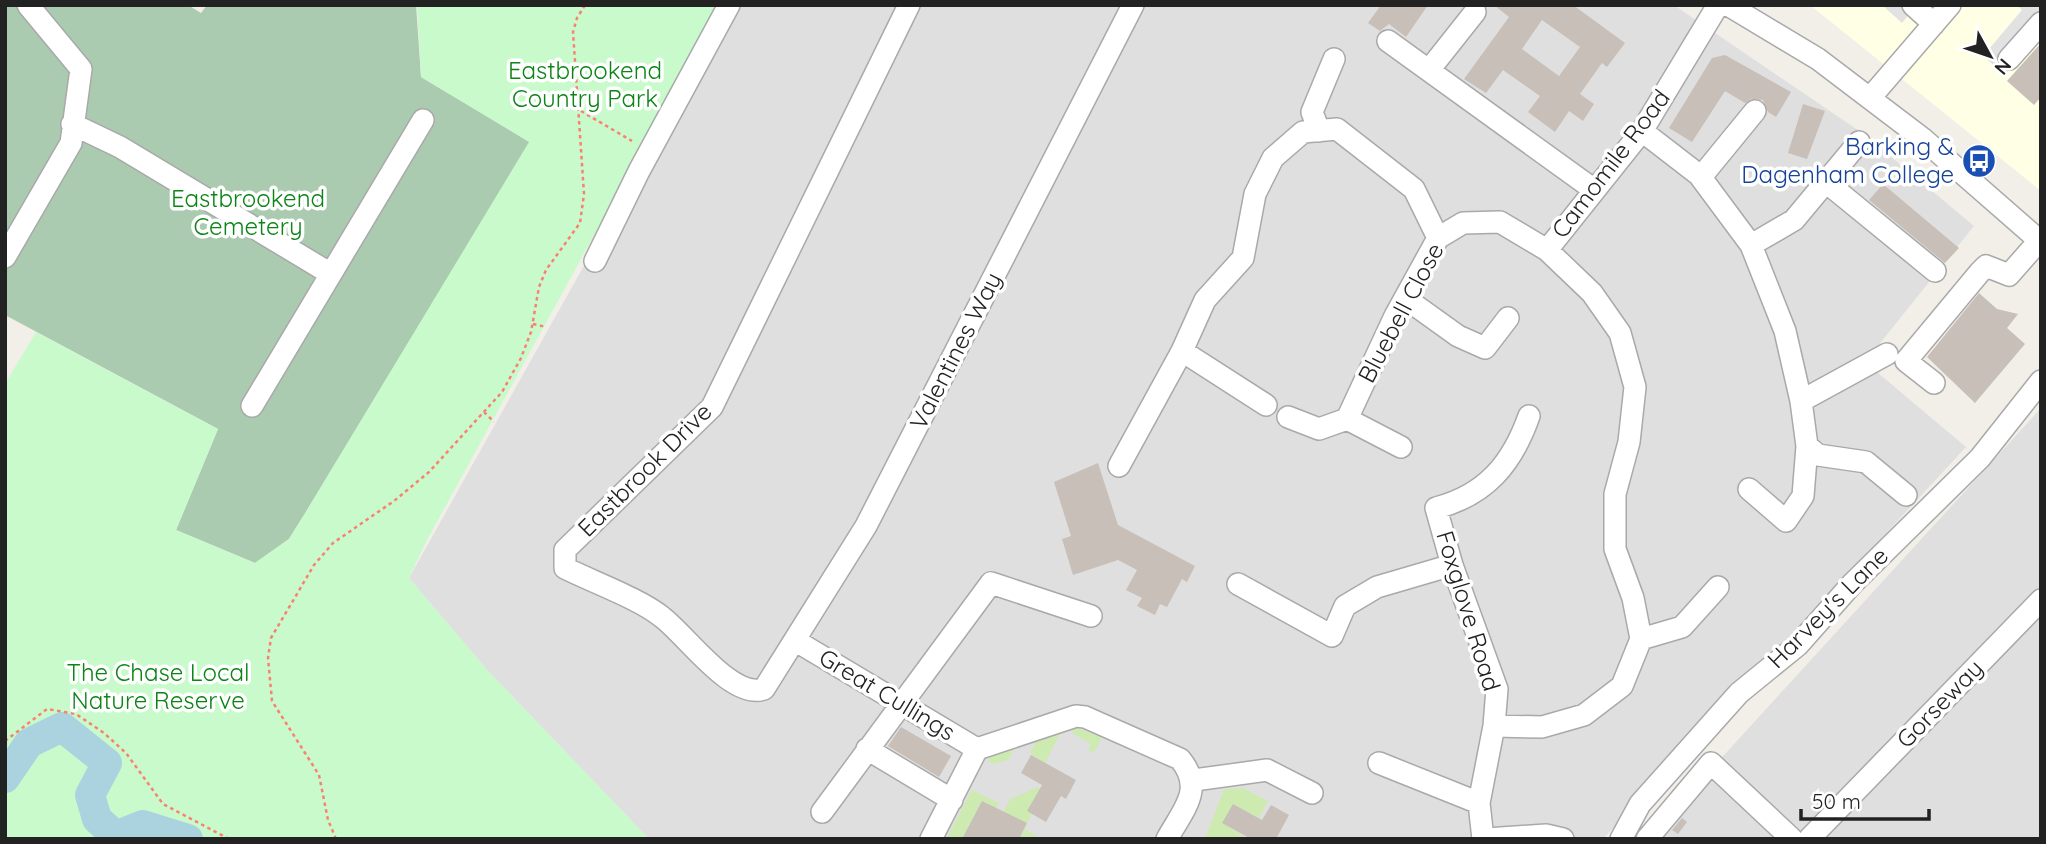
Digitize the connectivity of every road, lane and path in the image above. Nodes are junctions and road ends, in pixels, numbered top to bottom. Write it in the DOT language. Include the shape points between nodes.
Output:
graph roads {
  1 [pos="28,5"];
  2 [pos="585,5"];
  3 [pos="729,5"];
  4 [pos="909,5"];
  5 [pos="1133,5"];
  6 [pos="1718,5"];
  7 [pos="1728,5"];
  8 [pos="1913,5"];
  9 [pos="1950,5"];
  10 [pos="1475,12"];
  11 [pos="1934,23"];
  12 [pos="2041,23"];
  13 [pos="1388,41"];
  14 [pos="1334,59"];
  15 [pos="2009,59"];
  16 [pos="1429,70"];
  17 [pos="1870,98"];
  18 [pos="581,111"];
  19 [pos="1755,111"];
  20 [pos="423,120"];
  21 [pos="72,124"];
  22 [pos="1318,131"];
  23 [pos="1642,131"];
  24 [pos="1859,142"];
  25 [pos="650,152"];
  26 [pos="1701,177"];
  27 [pos="1826,182"];
  28 [pos="1593,189"];
  29 [pos="1438,238"];
  30 [pos="2040,242"];
  31 [pos="1751,245"];
  32 [pos="1547,250"];
  33 [pos="5,257"];
  34 [pos="595,261"];
  35 [pos="1935,271"];
  36 [pos="331,274"];
  37 [pos="1405,298"];
  38 [pos="1508,318"];
  39 [pos="533,324"];
  40 [pos="545,327"];
  41 [pos="1182,351"];
  42 [pos="1887,354"];
  43 [pos="521,358"];
  44 [pos="527,362"];
  45 [pos="2041,382"];
  46 [pos="1934,383"];
  47 [pos="1801,401"];
  48 [pos="1266,405"];
  49 [pos="252,406"];
  50 [pos="483,411"];
  51 [pos="1529,416"];
  52 [pos="1289,417"];
  53 [pos="1347,419"];
  54 [pos="494,422"];
  55 [pos="1807,446"];
  56 [pos="1401,447"];
  57 [pos="1119,466"];
  58 [pos="1749,489"];
  59 [pos="1906,495"];
  60 [pos="1452,565"];
  61 [pos="1238,584"];
  62 [pos="1718,587"];
  63 [pos="2041,600"];
  64 [pos="1091,616"];
  65 [pos="1641,639"];
  66 [pos="796,641"];
  67 [pos="764,689"];
  68 [pos="901,706"];
  69 [pos="1494,726"];
  70 [pos="5,741"];
  71 [pos="867,749"];
  72 [pos="977,749"];
  73 [pos="1379,763"];
  74 [pos="1194,780"];
  75 [pos="1311,793"];
  76 [pos="952,800"];
  77 [pos="1479,803"];
  78 [pos="822,813"];
  79 [pos="1173,837"];
  80 [pos="229,839"];
  81 [pos="336,839"];
  82 [pos="931,839"];
  83 [pos="1484,839"];
  84 [pos="1563,839"];
  85 [pos="1621,839"];
  86 [pos="1647,839"];
  87 [pos="1792,839"];
  88 [pos="1809,839"];
  1 -- 21 [label="street" via="81,69"];
  2 -- 18 [label="path" via="573,32"];
  3 -- 25 [label="street"];
  4 -- 67 [label="street, Eastbrook Drive" via="712,407 565,550 565,568 661,615 736,684 746,690"];
  5 -- 66 [label="street, Valentines Way" via="866,526"];
  6 -- 23 [label="street, Camomile Road"];
  7 -- 17 [label="street" via="1818,59"];
  8 -- 11 [label="street"];
  9 -- 11 [label="street"];
  10 -- 16 [label="street"];
  11 -- 17 [label="street"];
  12 -- 15 [label="street"];
  13 -- 16 [label="street"];
  14 -- 22 [label="street" via="1312,111"];
  16 -- 28 [label="street"];
  17 -- 30 [label="street"];
  18 -- 25 [label="path"];
  18 -- 39 [label="path" via="584,194 580,223 546,270"];
  19 -- 26 [label="street"];
  20 -- 36 [label="street"];
  21 -- 33 [label="street" via="71,143"];
  21 -- 36 [label="street" via="120,147"];
  22 -- 29 [label="street" via="1337,129 1414,189"];
  22 -- 41 [label="street" via="1303,132 1273,159 1255,194 1242,258 1205,300"];
  23 -- 26 [label="street"];
  23 -- 28 [label="street, Camomile Road"];
  24 -- 27 [label="street"];
  25 -- 34 [label="street"];
  26 -- 31 [label="street"];
  27 -- 31 [label="street" via="1794,220"];
  27 -- 35 [label="street"];
  28 -- 32 [label="street, Camomile Road"];
  29 -- 32 [label="street, Bluebell Close" via="1463,223 1500,222"];
  29 -- 37 [label="street, Bluebell Close"];
  30 -- 46 [label="street" via="2009,275 1986,266 1906,361"];
  31 -- 47 [label="street" via="1785,331"];
  32 -- 65 [label="street, Bluebell Close" via="1592,293 1620,333 1635,387 1629,442 1615,494 1615,549 1633,598"];
  36 -- 49 [label="street"];
  37 -- 38 [label="street" via="1485,348"];
  37 -- 53 [label="street, Bluebell Close"];
  39 -- 40 [label="path"];
  39 -- 43 [label="path"];
  41 -- 48 [label="street"];
  41 -- 57 [label="street"];
  42 -- 47 [label="street"];
  43 -- 44 [label="path"];
  43 -- 50 [label="path" via="502,393"];
  45 -- 85 [label="street, Harvey's Lane" via="1980,458 1852,584 1798,645 1739,693 1640,804"];
  47 -- 55 [label="street"];
  50 -- 54 [label="path"];
  50 -- 81 [label="path" via="429,472 333,543 277,625 268,658 272,701 319,775"];
  51 -- 60 [label="street, Foxglove Road" via="1512,454 1479,491 1436,508"];
  52 -- 53 [label="street" via="1319,429"];
  53 -- 56 [label="street"];
  55 -- 58 [label="street" via="1803,496 1786,521"];
  55 -- 59 [label="street" via="1818,455 1866,462"];
  60 -- 61 [label="street" via="1377,587 1345,606 1332,636"];
  60 -- 69 [label="street, Foxglove Road" via="1497,689"];
  62 -- 65 [label="street" via="1682,627"];
  63 -- 88 [label="street, Gorseway"];
  64 -- 68 [label="street" via="991,583"];
  65 -- 69 [label="street" via="1622,686 1584,715 1542,727"];
  66 -- 67 [label="street, Valentines Way"];
  66 -- 68 [label="street, Great Cullings"];
  68 -- 71 [label="street"];
  68 -- 72 [label="street, Great Cullings"];
  69 -- 77 [label="street, Foxglove Road"];
  70 -- 80 [label="path" via="47,709 76,714 126,753 163,804"];
  71 -- 76 [label="street"];
  71 -- 78 [label="street"];
  72 -- 74 [label="street, Great Cullings" via="1066,718 1085,717 1180,759"];
  72 -- 76 [label="street, Great Cullings"];
  73 -- 77 [label="street"];
  74 -- 75 [label="street" via="1267,770"];
  74 -- 79 [label="street"];
  76 -- 82 [label="street, Great Cullings"];
  77 -- 83 [label="street, Foxglove Road"];
  83 -- 84 [label="street" via="1546,835"];
  86 -- 87 [label="street" via="1711,763"];
}
